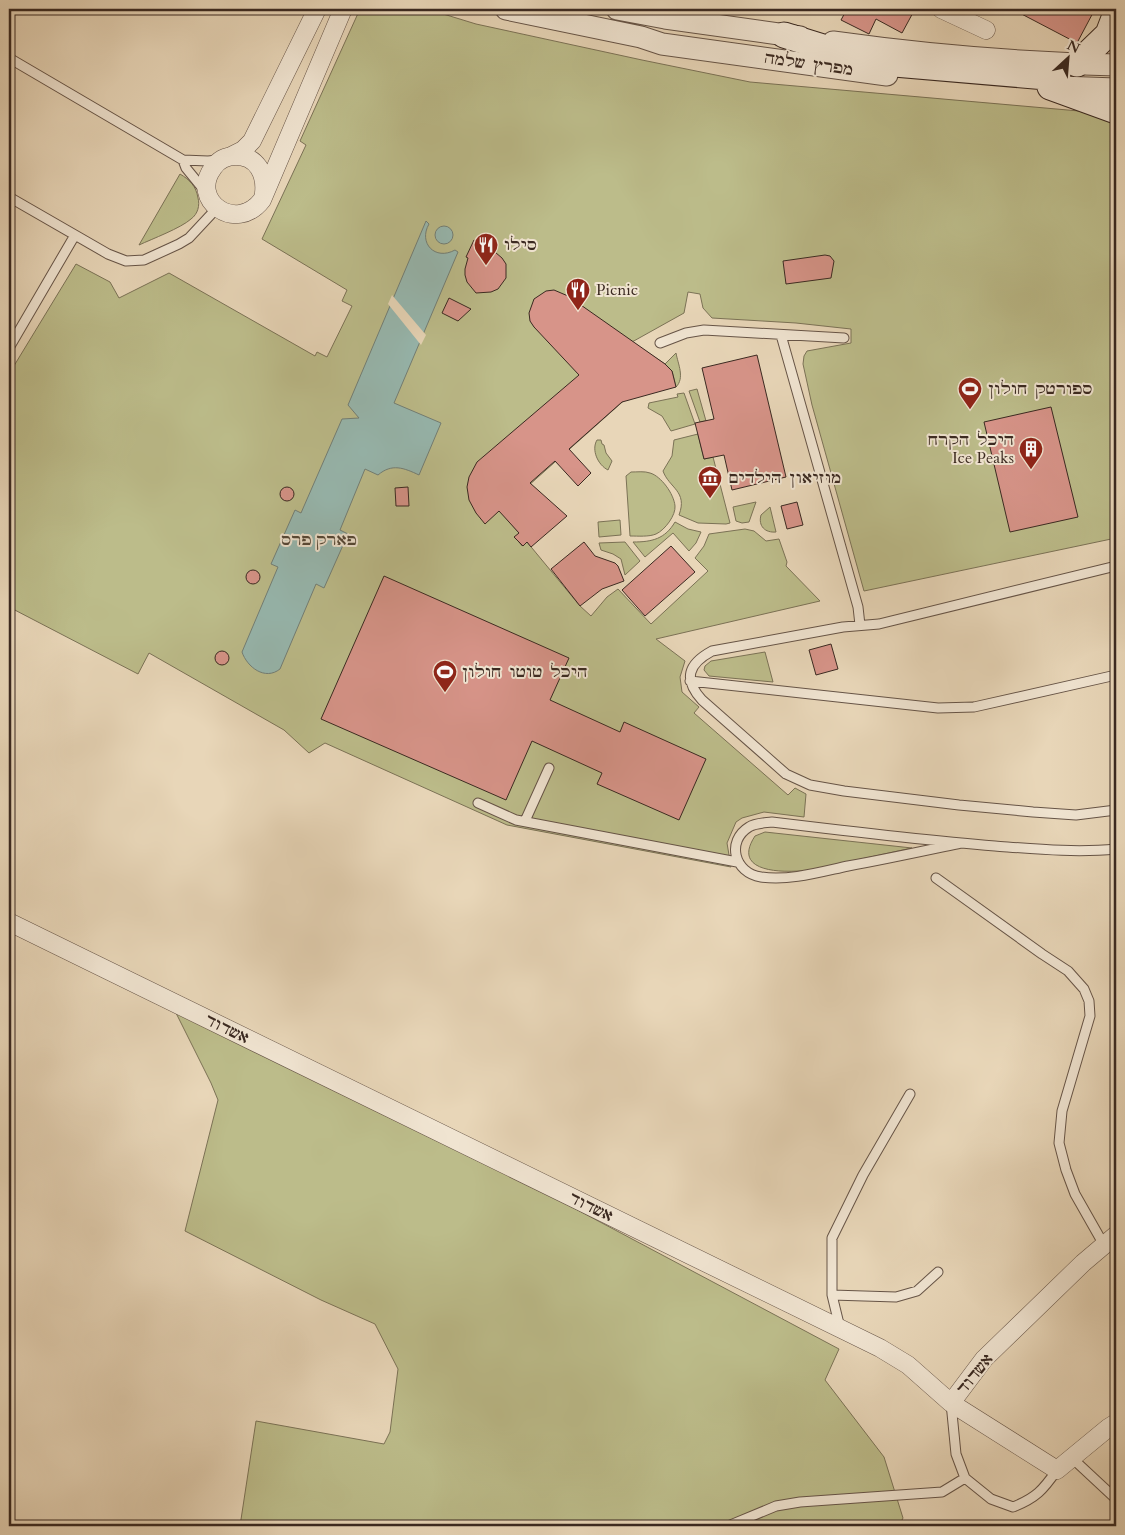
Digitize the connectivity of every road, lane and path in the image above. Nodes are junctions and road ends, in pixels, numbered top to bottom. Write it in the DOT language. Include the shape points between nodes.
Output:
graph roads {
  1 [pos="317,9"];
  2 [pos="343,9"];
  3 [pos="506,9"];
  4 [pos="618,9"];
  5 [pos="941,9"];
  6 [pos="645,12"];
  7 [pos="1116,13"];
  8 [pos="986,30"];
  9 [pos="784,35"];
  10 [pos="641,37"];
  11 [pos="9,58"];
  12 [pos="1116,65"];
  13 [pos="1062,76"];
  14 [pos="1116,89"];
  15 [pos="1116,111"];
  16 [pos="227,158"];
  17 [pos="183,160"];
  18 [pos="264,193"];
  19 [pos="9,197"];
  20 [pos="213,203"];
  21 [pos="75,235"];
  22 [pos="781,335"];
  23 [pos="844,338"];
  24 [pos="660,343"];
  25 [pos="9,348"];
  26 [pos="1116,566"];
  27 [pos="860,625"];
  28 [pos="1116,674"];
  29 [pos="690,681"];
  30 [pos="549,768"];
  31 [pos="478,803"];
  32 [pos="1116,810"];
  33 [pos="525,821"];
  34 [pos="961,843"];
  35 [pos="1116,849"];
  36 [pos="737,862"];
  37 [pos="936,878"];
  38 [pos="9,922"];
  39 [pos="910,1094"];
  40 [pos="1110,1240"];
  41 [pos="938,1272"];
  42 [pos="832,1295"];
  43 [pos="840,1328"];
  44 [pos="951,1403"];
  45 [pos="1116,1423"];
  46 [pos="1072,1458"];
  47 [pos="1057,1470"];
  48 [pos="965,1478"];
  49 [pos="1116,1499"];
  50 [pos="728,1526"];
  1 -- 16 [label="street" via="252,141"];
  2 -- 18 [label="street"];
  3 -- 10 [label="street, מפרץ שלמה"];
  4 -- 6 [label="street, מפרץ שלמה"];
  5 -- 8 [label="street"];
  6 -- 9 [label="street, מפרץ שלמה"];
  6 -- 10 [label="street"];
  7 -- 13 [label="main road" via="1108,34"];
  9 -- 13 [label="main road" via="871,62"];
  10 -- 13 [label="street, מפרץ שלמה" via="662,44 890,76"];
  11 -- 17 [label="lane"];
  12 -- 13 [label="street, מפרץ שלמה"];
  13 -- 14 [label="street, מפרץ שלמה"];
  13 -- 15 [label="main road"];
  16 -- 17 [label="lane"];
  16 -- 18 [label="street" via="247,158 260,169 264,176"];
  16 -- 20 [label="street" via="215,164 207,180"];
  17 -- 20 [label="lane"];
  18 -- 20 [label="street" via="257,206 245,213 230,214"];
  19 -- 21 [label="lane"];
  20 -- 21 [label="lane" via="189,238 144,260 126,261"];
  21 -- 25 [label="lane"];
  22 -- 23 [label="lane"];
  22 -- 24 [label="lane" via="704,330"];
  22 -- 27 [label="lane" via="858,607"];
  26 -- 27 [label="lane" via="878,624"];
  27 -- 29 [label="lane" via="712,651 696,662"];
  28 -- 29 [label="lane" via="974,707 938,708"];
  29 -- 32 [label="lane" via="702,700 786,774 810,785 844,792 1033,812 1076,815"];
  30 -- 33 [label="lane"];
  31 -- 33 [label="lane"];
  33 -- 36 [label="lane"];
  34 -- 35 [label="lane" via="1047,850"];
  34 -- 36 [label="lane" via="796,877 760,877 744,870"];
  34 -- 36 [label="lane" via="772,822 750,826 738,838"];
  37 -- 40 [label="lane" via="1068,971 1084,989 1090,1016 1062,1111 1059,1143 1075,1194"];
  38 -- 43 [label="street, אשדוד"];
  39 -- 42 [label="lane" via="863,1175 832,1238"];
  40 -- 44 [label="street, אשדוד" via="1083,1262 984,1359"];
  41 -- 42 [label="lane" via="917,1291 896,1297"];
  42 -- 43 [label="lane"];
  43 -- 44 [label="street, אשדוד" via="908,1365"];
  44 -- 47 [label="street"];
  44 -- 48 [label="lane" via="956,1454"];
  45 -- 46 [label="street"];
  46 -- 47 [label="street"];
  46 -- 49 [label="lane"];
  47 -- 48 [label="lane" via="1044,1489 1013,1507 991,1499"];
  48 -- 50 [label="lane" via="942,1492 776,1506"];
}
